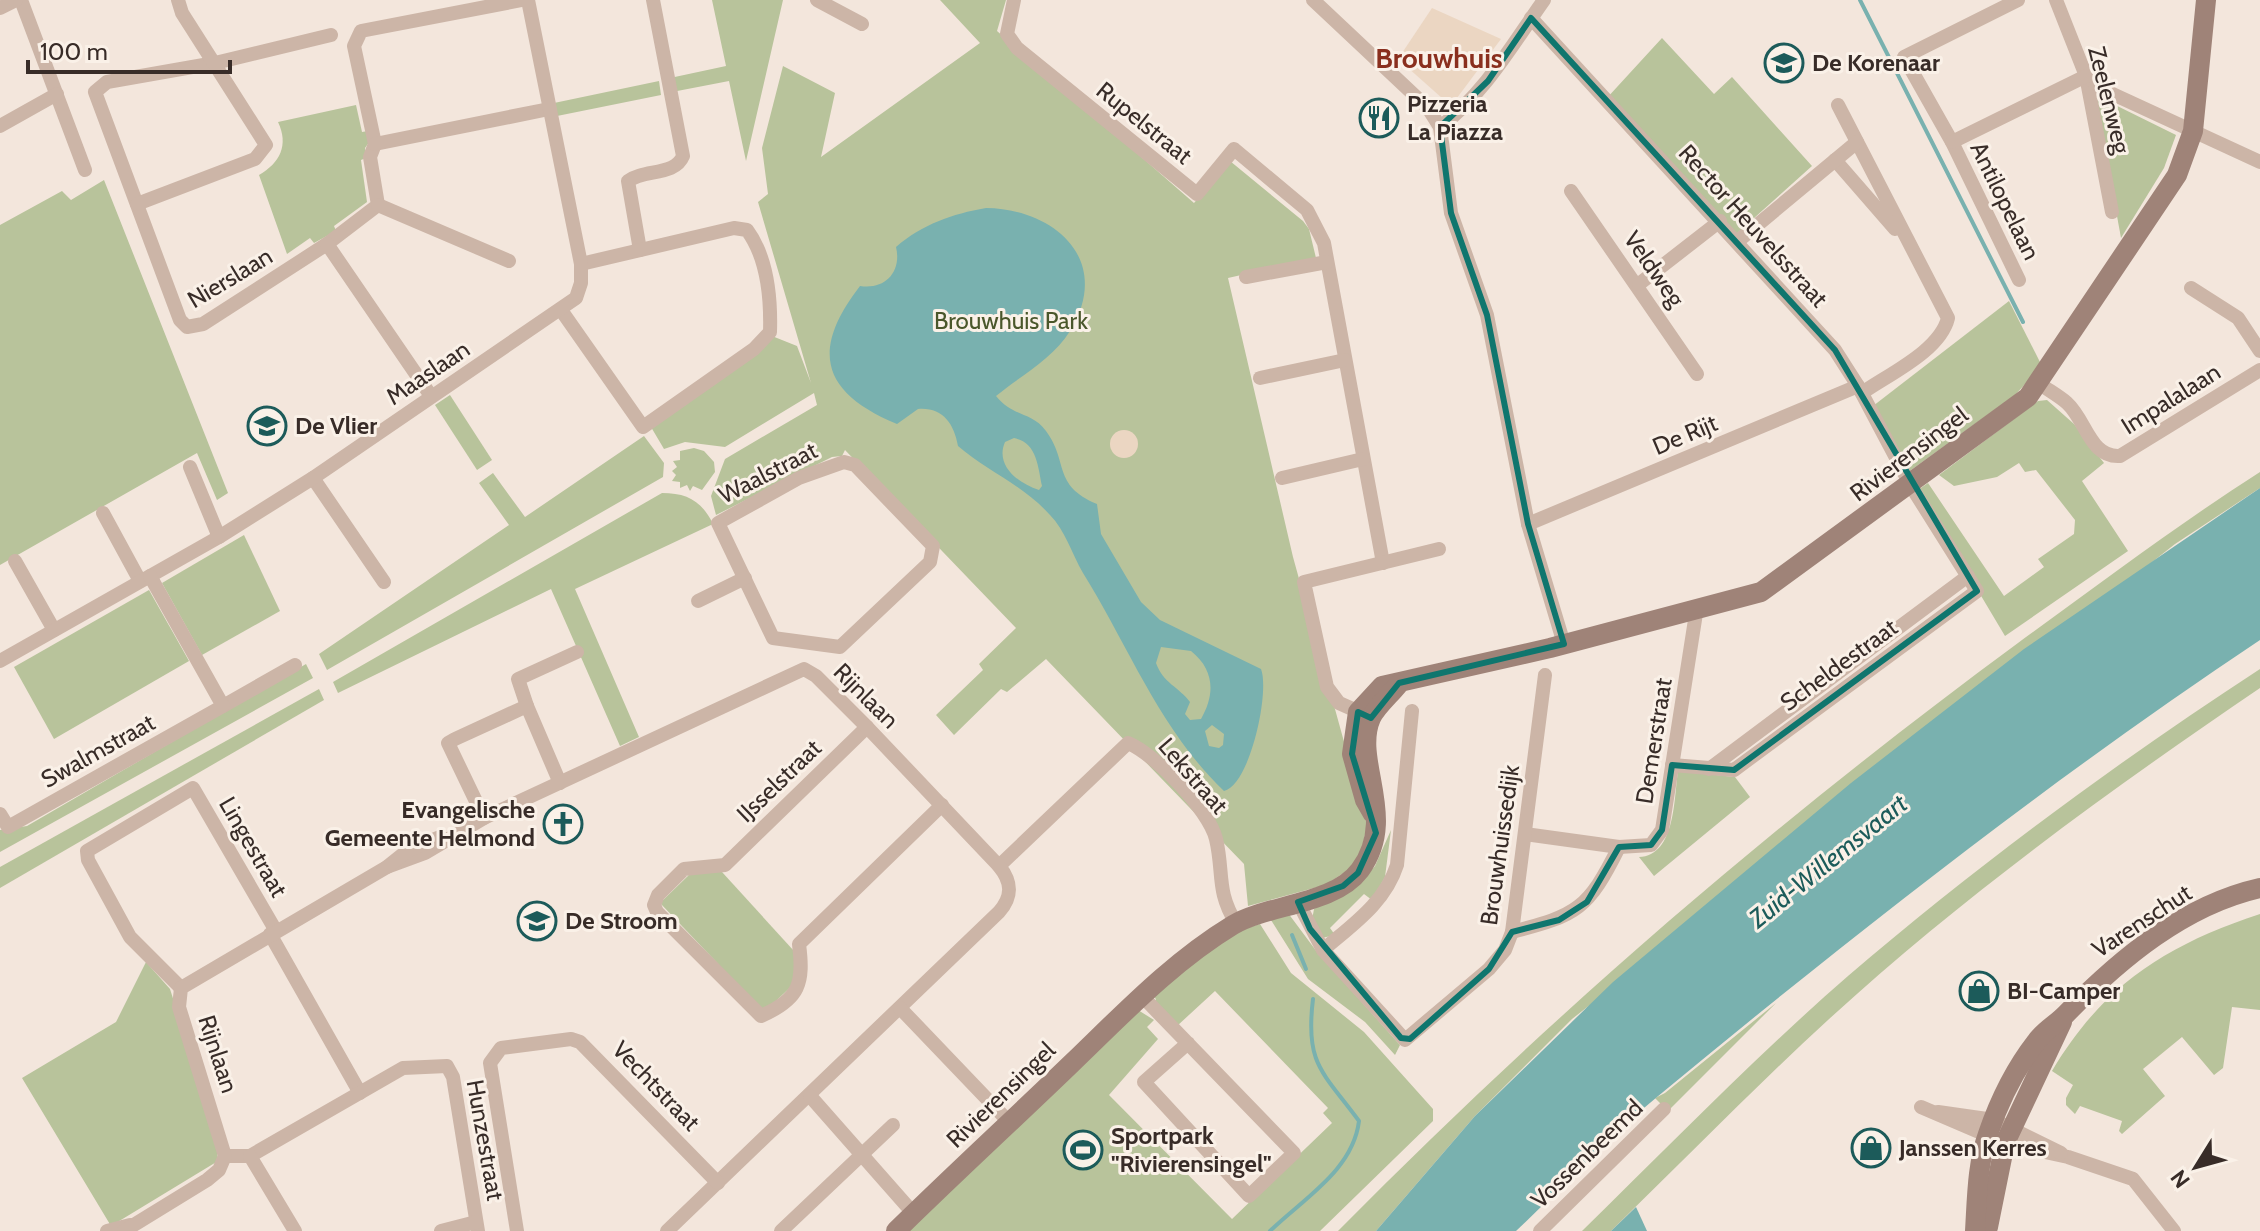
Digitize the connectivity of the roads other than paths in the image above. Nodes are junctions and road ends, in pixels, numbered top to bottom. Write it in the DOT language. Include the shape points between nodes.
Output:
graph roads {
  1 [pos="19,0"];
  2 [pos="178,0"];
  3 [pos="525,0"];
  4 [pos="653,0"];
  5 [pos="817,0"];
  6 [pos="1014,0"];
  7 [pos="1313,0"];
  8 [pos="1544,0"];
  9 [pos="2018,0"];
  10 [pos="2056,0"];
  11 [pos="2206,0"];
  12 [pos="0,8"];
  13 [pos="1531,18"];
  14 [pos="862,24"];
  15 [pos="331,35"];
  16 [pos="215,63"];
  17 [pos="2086,76"];
  18 [pos="57,94"];
  19 [pos="1838,105"];
  20 [pos="549,109"];
  21 [pos="0,126"];
  22 [pos="1440,127"];
  23 [pos="2193,131"];
  24 [pos="1857,142"];
  25 [pos="1952,142"];
  26 [pos="375,144"];
  27 [pos="1835,160"];
  28 [pos="2260,162"];
  29 [pos="85,170"];
  30 [pos="1571,191"];
  31 [pos="137,204"];
  32 [pos="378,205"];
  33 [pos="2112,212"];
  34 [pos="1720,221"];
  35 [pos="1738,241"];
  36 [pos="327,244"];
  37 [pos="1911,247"];
  38 [pos="640,250"];
  39 [pos="509,261"];
  40 [pos="1327,262"];
  41 [pos="581,264"];
  42 [pos="1246,277"];
  43 [pos="2019,280"];
  44 [pos="1639,284"];
  45 [pos="2191,288"];
  46 [pos="561,310"];
  47 [pos="2260,351"];
  48 [pos="1345,360"];
  49 [pos="2260,370"];
  50 [pos="1697,374"];
  51 [pos="1260,378"];
  52 [pos="2040,384"];
  53 [pos="1860,389"];
  54 [pos="431,396"];
  55 [pos="1363,459"];
  56 [pos="190,467"];
  57 [pos="313,478"];
  58 [pos="1282,478"];
  59 [pos="1911,486"];
  60 [pos="103,513"];
  61 [pos="1528,524"];
  62 [pos="219,537"];
  63 [pos="1439,549"];
  64 [pos="15,561"];
  65 [pos="1383,563"];
  66 [pos="145,578"];
  67 [pos="745,578"];
  68 [pos="384,582"];
  69 [pos="698,601"];
  70 [pos="1697,607"];
  71 [pos="54,630"];
  72 [pos="1564,644"];
  73 [pos="810,645"];
  74 [pos="577,652"];
  75 [pos="0,661"];
  76 [pos="295,665"];
  77 [pos="804,669"];
  78 [pos="1545,675"];
  79 [pos="223,706"];
  80 [pos="527,706"];
  81 [pos="1412,711"];
  82 [pos="1364,715"];
  83 [pos="867,727"];
  84 [pos="1672,765"];
  85 [pos="560,783"];
  86 [pos="942,805"];
  87 [pos="0,814"];
  88 [pos="484,818"];
  89 [pos="1525,834"];
  90 [pos="1619,847"];
  91 [pos="999,866"];
  92 [pos="2260,888"];
  93 [pos="1298,902"];
  94 [pos="1236,923"];
  95 [pos="1512,932"];
  96 [pos="273,933"];
  97 [pos="1323,950"];
  98 [pos="181,988"];
  99 [pos="1142,996"];
  100 [pos="900,1008"];
  101 [pos="1188,1043"];
  102 [pos="360,1093"];
  103 [pos="810,1096"];
  104 [pos="1664,1109"];
  105 [pos="1928,1109"];
  106 [pos="1010,1123"];
  107 [pos="893,1125"];
  108 [pos="1999,1132"];
  109 [pos="225,1156"];
  110 [pos="250,1156"];
  111 [pos="861,1156"];
  112 [pos="718,1183"];
  113 [pos="914,1214"];
  114 [pos="477,1226"];
  115 [pos="127,1228"];
  116 [pos="107,1231"];
  117 [pos="295,1231"];
  118 [pos="441,1231"];
  119 [pos="517,1231"];
  120 [pos="667,1231"];
  121 [pos="781,1231"];
  122 [pos="896,1231"];
  123 [pos="1540,1231"];
  124 [pos="1975,1231"];
  125 [pos="1987,1231"];
  126 [pos="2174,1231"];
  1 -- 12 [label="street"];
  1 -- 18 [label="street"];
  2 -- 16 [label="street"];
  3 -- 20 [label="street, Maaslaan"];
  3 -- 26 [label="street" via="361,31 354,46"];
  4 -- 38 [label="street" via="683,156 670,169 637,174 628,181"];
  5 -- 14 [label="street"];
  6 -- 40 [label="street, Rupelstraat" via="1007,34 1017,48 1197,194 1234,149 1307,210 1324,243"];
  7 -- 22 [label="street" via="1428,108"];
  8 -- 13 [label="street"];
  9 -- 25 [label="street, Antilopelaan" via="1904,57"];
  10 -- 17 [label="street, Zeelenweg"];
  11 -- 23 [label="street, Rivierensingel"];
  13 -- 22 [label="street" via="1488,81"];
  13 -- 34 [label="street, Rector Heuvelsstraat"];
  15 -- 16 [label="street, Nierslaan"];
  16 -- 31 [label="street" via="263,135 263,153"];
  16 -- 31 [label="street, Nierslaan" via="107,82 95,92"];
  17 -- 23 [label="street" via="2104,90"];
  17 -- 25 [label="street, Antilopelaan"];
  17 -- 33 [label="street, Zeelenweg"];
  18 -- 21 [label="street"];
  18 -- 29 [label="street"];
  19 -- 24 [label="street"];
  20 -- 26 [label="street"];
  20 -- 41 [label="street, Maaslaan"];
  22 -- 61 [label="street" via="1451,213 1487,315"];
  23 -- 28 [label="street"];
  23 -- 52 [label="street, Rivierensingel" via="2177,175"];
  24 -- 27 [label="street"];
  24 -- 37 [label="street"];
  25 -- 43 [label="street, Antilopelaan"];
  26 -- 32 [label="street" via="370,157"];
  27 -- 35 [label="street"];
  27 -- 37 [label="street"];
  30 -- 44 [label="street, Veldweg"];
  31 -- 36 [label="street, Nierslaan" via="187,327 203,324"];
  32 -- 36 [label="street"];
  32 -- 39 [label="street"];
  34 -- 35 [label="street, Rector Heuvelsstraat"];
  34 -- 44 [label="street"];
  35 -- 53 [label="street, Rector Heuvelsstraat" via="1835,350"];
  36 -- 54 [label="street"];
  37 -- 53 [label="street, De Rijt" via="1948,318 1945,331"];
  38 -- 41 [label="street"];
  38 -- 46 [label="street" via="734,228 747,230 756,242 765,277 770,332 754,349 643,427"];
  40 -- 42 [label="street"];
  40 -- 48 [label="street, Rupelstraat"];
  41 -- 46 [label="street, Maaslaan" via="576,298"];
  44 -- 50 [label="street, Veldweg"];
  45 -- 47 [label="street" via="2238,318"];
  46 -- 54 [label="street, Maaslaan"];
  48 -- 51 [label="street"];
  48 -- 55 [label="street, Rupelstraat"];
  49 -- 52 [label="street, Impalalaan" via="2120,456 2108,457 2069,405"];
  52 -- 59 [label="street, Rivierensingel"];
  53 -- 59 [label="street, Rector Heuvelsstraat"];
  53 -- 61 [label="street, De Rijt"];
  54 -- 57 [label="street, Maaslaan"];
  55 -- 58 [label="street"];
  55 -- 65 [label="street, Rupelstraat"];
  56 -- 62 [label="street"];
  57 -- 62 [label="street, Maaslaan"];
  57 -- 68 [label="street"];
  59 -- 70 [label="street, Rivierensingel" via="1761,592"];
  59 -- 84 [label="street, Scheldestraat" via="1977,591 1734,770"];
  60 -- 66 [label="street"];
  61 -- 72 [label="street"];
  62 -- 66 [label="street, Maaslaan"];
  63 -- 65 [label="street"];
  64 -- 71 [label="street"];
  65 -- 82 [label="street" via="1304,582 1327,687 1339,703"];
  66 -- 71 [label="street, Maaslaan"];
  66 -- 79 [label="street"];
  67 -- 69 [label="street"];
  67 -- 73 [label="street, Waalstraat" via="773,638"];
  67 -- 73 [label="street, Waalstraat" via="718,523 799,478 844,462 855,465 933,546 930,562 840,647"];
  70 -- 72 [label="street, Rivierensingel"];
  70 -- 84 [label="street, Demerstraat"];
  71 -- 75 [label="street, Maaslaan"];
  72 -- 82 [label="street, Rivierensingel" via="1382,686"];
  73 -- 77 [label="street"];
  74 -- 80 [label="street" via="518,679"];
  76 -- 79 [label="street, Swalmstraat"];
  77 -- 83 [label="street, Rijnlaan"];
  77 -- 85 [label="street, Rijnlaan"];
  78 -- 89 [label="street, Brouwhuissedijk"];
  79 -- 87 [label="street, Swalmstraat" via="8,827"];
  80 -- 85 [label="street"];
  80 -- 88 [label="street" via="448,743"];
  81 -- 97 [label="street" via="1392,881 1377,903"];
  82 -- 93 [label="street, Rivierensingel" via="1352,754 1373,814 1371,853 1343,886"];
  83 -- 86 [label="street, Rijnlaan"];
  83 -- 86 [label="street, IJsselstraat" via="721,867 684,869 658,895 657,912 761,1016 778,1009 799,985 799,944"];
  84 -- 90 [label="street, Demerstraat" via="1662,830 1645,848"];
  85 -- 88 [label="street, Rijnlaan"];
  86 -- 91 [label="street, Rijnlaan"];
  88 -- 96 [label="street, Rijnlaan"];
  89 -- 90 [label="street, Demerstraat"];
  89 -- 95 [label="street, Brouwhuissedijk"];
  90 -- 95 [label="street" via="1587,902 1559,920"];
  91 -- 94 [label="street, Lekstraat" via="1128,743 1145,750 1204,814 1215,834 1223,902"];
  91 -- 100 [label="street" via="1008,877 1008,902"];
  92 -- 108 [label="street, Varenschut" via="2192,914 2111,968 2065,1016"];
  93 -- 94 [label="street, Rivierensingel"];
  93 -- 97 [label="street, Brouwhuissedijk"];
  94 -- 99 [label="street, Rivierensingel"];
  95 -- 97 [label="street, Brouwhuissedijk" via="1489,969 1405,1040"];
  96 -- 98 [label="street, Rijnlaan"];
  96 -- 98 [label="street, Lingestraat" via="193,788 87,851 130,937"];
  96 -- 102 [label="street"];
  98 -- 109 [label="street, Rijnlaan" via="179,1007"];
  99 -- 101 [label="street"];
  99 -- 106 [label="street, Rivierensingel"];
  100 -- 103 [label="street"];
  100 -- 106 [label="street"];
  101 -- 101 [label="street" via="1294,1153 1249,1196 1144,1082"];
  102 -- 110 [label="street, Hunzestraat"];
  102 -- 114 [label="street, Hunzestraat" via="403,1068 447,1066"];
  103 -- 111 [label="street"];
  103 -- 112 [label="street"];
  104 -- 123 [label="street, Vossenbeemd"];
  105 -- 108 [label="street"];
  106 -- 113 [label="street, Rivierensingel"];
  107 -- 111 [label="street"];
  108 -- 124 [label="street, Varenschut" via="1980,1164"];
  108 -- 125 [label="street, Varenschut"];
  108 -- 126 [label="street" via="2133,1179"];
  109 -- 110 [label="street, Hunzestraat"];
  109 -- 115 [label="street" via="207,1180"];
  110 -- 117 [label="street"];
  111 -- 113 [label="street"];
  111 -- 121 [label="street"];
  112 -- 119 [label="street, Vechtstraat" via="580,1042 501,1048 490,1063"];
  112 -- 120 [label="street"];
  113 -- 122 [label="street, Rivierensingel"];
  114 -- 118 [label="street, Hunzestraat"];
  115 -- 116 [label="street"];
}
